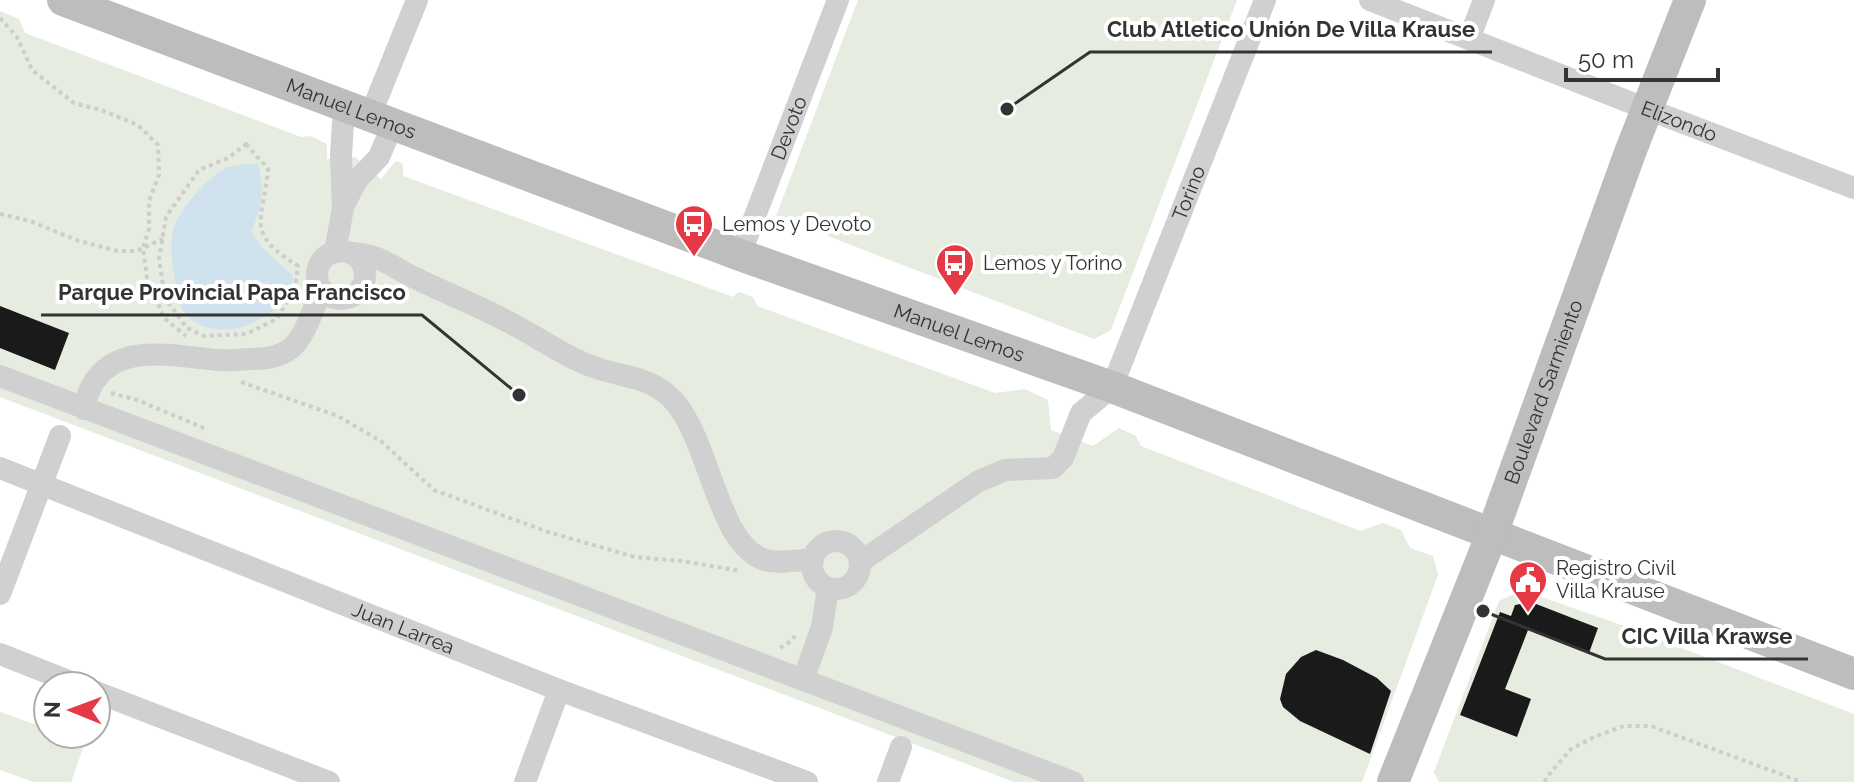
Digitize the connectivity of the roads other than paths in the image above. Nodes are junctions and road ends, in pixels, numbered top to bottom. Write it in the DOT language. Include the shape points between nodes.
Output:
graph roads {
  1 [pos="63,0"];
  2 [pos="417,0"];
  3 [pos="838,0"];
  4 [pos="1265,0"];
  5 [pos="1370,0"];
  6 [pos="1484,0"];
  7 [pos="1690,0"];
  8 [pos="1469,39"];
  9 [pos="1647,109"];
  10 [pos="370,116"];
  11 [pos="1854,188"];
  12 [pos="343,208"];
  13 [pos="343,252"];
  14 [pos="740,255"];
  15 [pos="322,289"];
  16 [pos="0,376"];
  17 [pos="1112,387"];
  18 [pos="84,409"];
  19 [pos="60,436"];
  20 [pos="0,468"];
  21 [pos="41,484"];
  22 [pos="1492,534"];
  23 [pos="813,559"];
  24 [pos="860,562"];
  25 [pos="828,588"];
  26 [pos="0,594"];
  27 [pos="0,654"];
  28 [pos="40,670"];
  29 [pos="1854,674"];
  30 [pos="803,680"];
  31 [pos="559,690"];
  32 [pos="112,698"];
  33 [pos="901,747"];
  34 [pos="329,782"];
  35 [pos="525,782"];
  36 [pos="807,782"];
  37 [pos="888,782"];
  38 [pos="1073,782"];
  39 [pos="1393,782"];
  1 -- 10 [label="main road, Manuel Lemos"];
  2 -- 10 [label="street"];
  3 -- 14 [label="street, Devoto"];
  4 -- 17 [label="street, Torino"];
  5 -- 8 [label="street, Elizondo"];
  6 -- 8 [label="street"];
  7 -- 9 [label="main road, Boulevard Sarmiento"];
  8 -- 9 [label="street, Elizondo"];
  9 -- 11 [label="street, Elizondo"];
  9 -- 22 [label="main road, Boulevard Sarmiento"];
  10 -- 12 [label="street" via="379,157 349,191"];
  10 -- 12 [label="street" via="343,122"];
  10 -- 14 [label="main road, Manuel Lemos"];
  12 -- 13 [label="street"];
  13 -- 15 [label="street" via="321,261"];
  13 -- 15 [label="street" via="363,264 361,288 340,299"];
  13 -- 23 [label="street" via="380,258 592,366 652,384 684,412 725,514 746,547 768,561"];
  14 -- 17 [label="main road, Manuel Lemos"];
  15 -- 18 [label="street" via="301,337 279,355 219,360 196,350 129,358 101,373"];
  16 -- 18 [label="street"];
  17 -- 22 [label="main road, Manuel Lemos"];
  17 -- 24 [label="street" via="1081,413 1063,458 1053,468 1005,470 979,481"];
  18 -- 30 [label="street"];
  19 -- 21 [label="street"];
  20 -- 21 [label="street, Juan Larrea"];
  21 -- 26 [label="street"];
  21 -- 31 [label="street, Juan Larrea"];
  22 -- 29 [label="main road, Manuel Lemos"];
  22 -- 39 [label="main road, Boulevard Sarmiento"];
  23 -- 24 [label="street" via="823,545 838,541 853,548"];
  23 -- 25 [label="street" via="817,579"];
  24 -- 25 [label="street" via="850,584"];
  25 -- 30 [label="street" via="822,627"];
  27 -- 28 [label="street"];
  30 -- 38 [label="street"];
  31 -- 35 [label="street"];
  31 -- 36 [label="street, Juan Larrea"];
  32 -- 34 [label="street"];
  33 -- 37 [label="street"];
}
